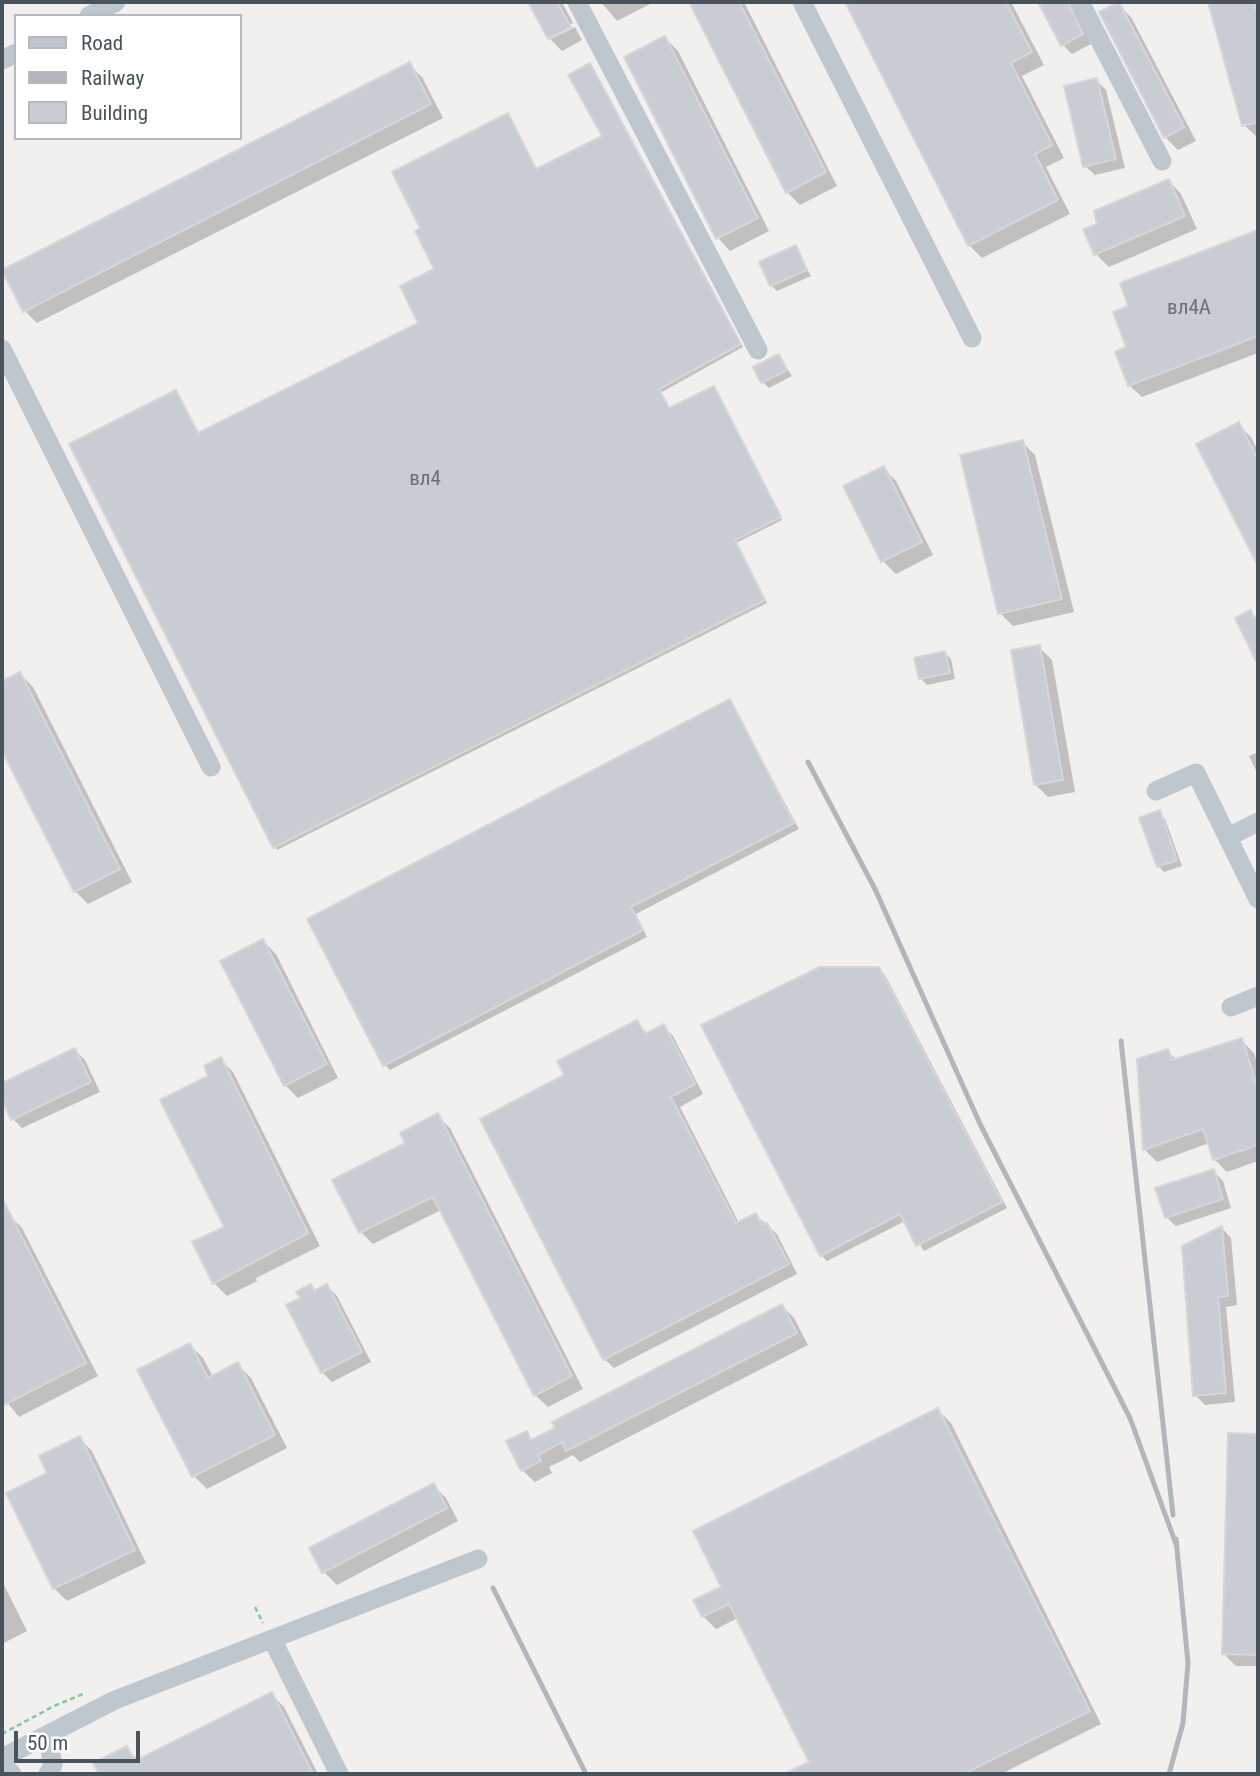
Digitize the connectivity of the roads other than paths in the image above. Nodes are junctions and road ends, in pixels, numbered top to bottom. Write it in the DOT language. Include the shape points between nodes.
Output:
graph roads {
  1 [pos="116,2"];
  2 [pos="577,2"];
  3 [pos="802,2"];
  4 [pos="1080,2"];
  5 [pos="93,14"];
  6 [pos="1162,161"];
  7 [pos="972,338"];
  8 [pos="2,349"];
  9 [pos="758,350"];
  10 [pos="211,767"];
  11 [pos="1156,791"];
  12 [pos="1258,821"];
  13 [pos="1228,837"];
  14 [pos="1258,899"];
  15 [pos="1258,996"];
  16 [pos="1231,1007"];
  17 [pos="478,1559"];
  18 [pos="273,1640"];
  19 [pos="47,1735"];
  20 [pos="2,1758"];
  21 [pos="2,1764"];
  22 [pos="12,1774"];
  23 [pos="48,1774"];
  24 [pos="339,1774"];
  1 -- 5 [label="lane"];
  2 -- 9 [label="lane"];
  3 -- 7 [label="lane"];
  4 -- 6 [label="lane"];
  8 -- 10 [label="lane"];
  11 -- 13 [label="lane" via="1196,773"];
  12 -- 13 [label="lane"];
  13 -- 14 [label="lane"];
  15 -- 16 [label="lane"];
  17 -- 18 [label="lane"];
  18 -- 19 [label="lane"];
  18 -- 24 [label="lane"];
  19 -- 20 [label="lane"];
  19 -- 23 [label="lane" via="53,1765"];
  21 -- 22 [label="lane"];
}
